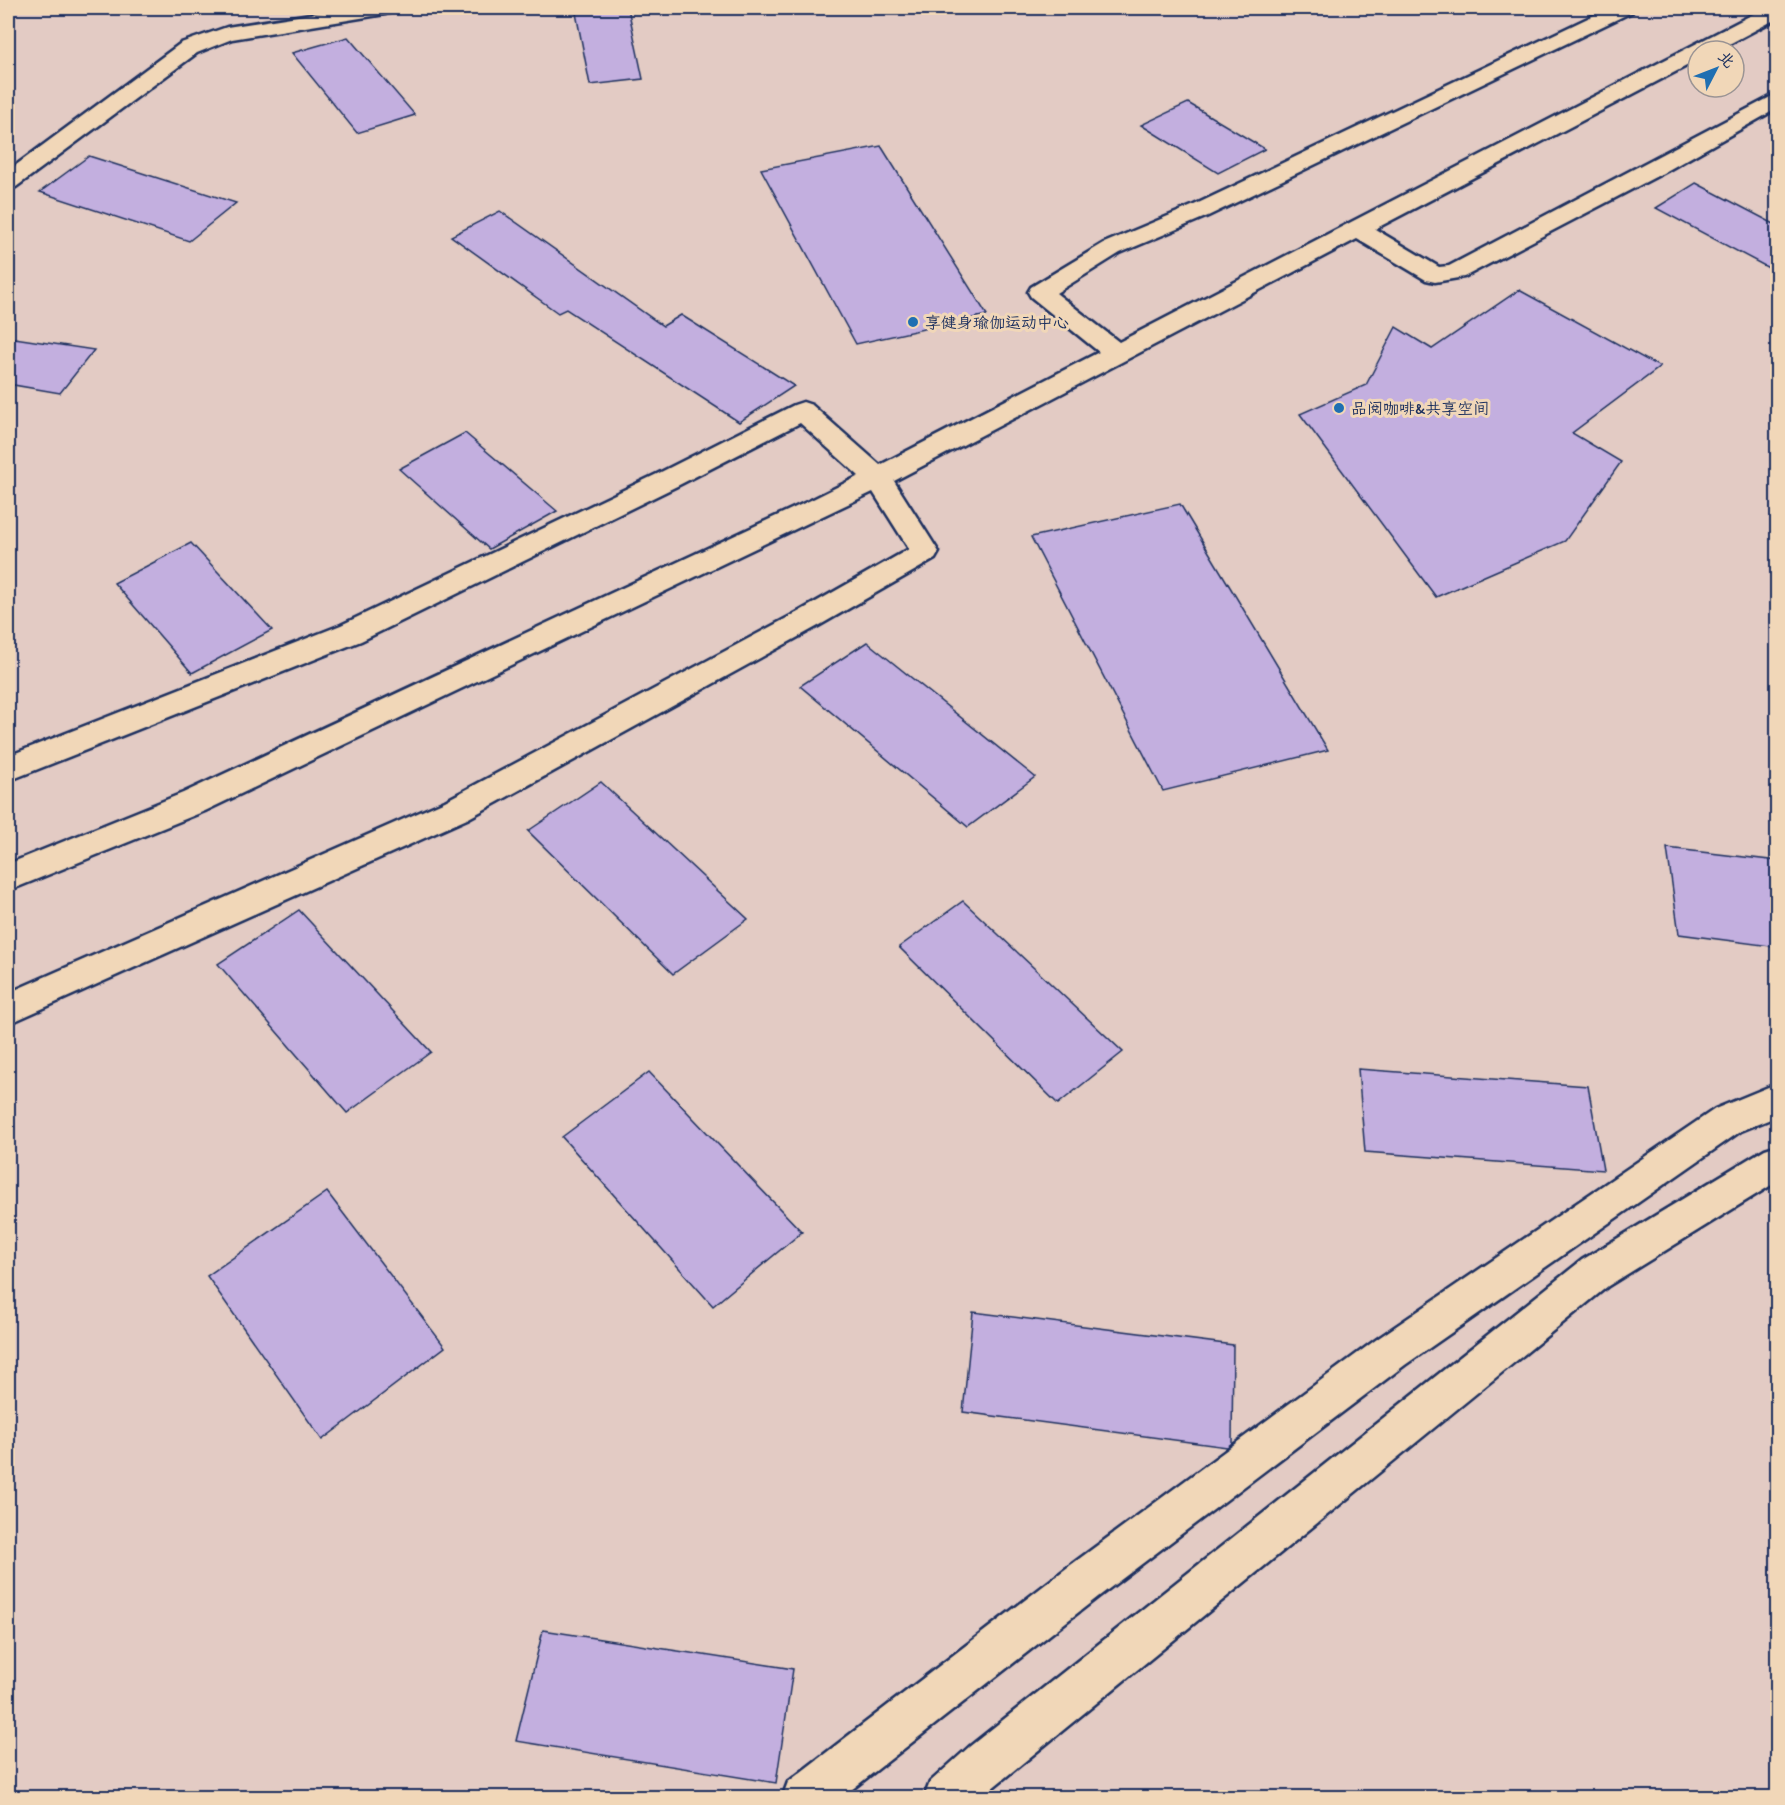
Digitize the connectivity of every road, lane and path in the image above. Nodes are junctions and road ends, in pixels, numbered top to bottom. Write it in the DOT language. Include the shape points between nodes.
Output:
graph roads {
  1 [pos="385,8"];
  2 [pos="1624,8"];
  3 [pos="1778,9"];
  4 [pos="1722,39"];
  5 [pos="1686,58"];
  6 [pos="1778,99"];
  7 [pos="8,182"];
  8 [pos="1358,229"];
  9 [pos="1118,354"];
  10 [pos="878,478"];
  11 [pos="8,769"];
  12 [pos="8,878"];
  13 [pos="8,1009"];
  14 [pos="1778,1099"];
  15 [pos="1778,1161"];
  16 [pos="804,1797"];
  17 [pos="946,1797"];
  1 -- 7 [label="street" via="227,33 189,48"];
  2 -- 9 [label="street" via="1200,211 1112,248 1040,292"];
  3 -- 4 [label="street"];
  5 -- 8 [label="street"];
  6 -- 8 [label="street" via="1455,272 1435,275"];
  8 -- 9 [label="street"];
  9 -- 10 [label="street"];
  10 -- 11 [label="street" via="803,411 351,633"];
  10 -- 12 [label="street" via="194,802"];
  10 -- 13 [label="street" via="925,552 456,810"];
  14 -- 16 [label="street" via="1728,1120 1391,1353 1083,1582"];
  15 -- 17 [label="street" via="1594,1273"];
}
